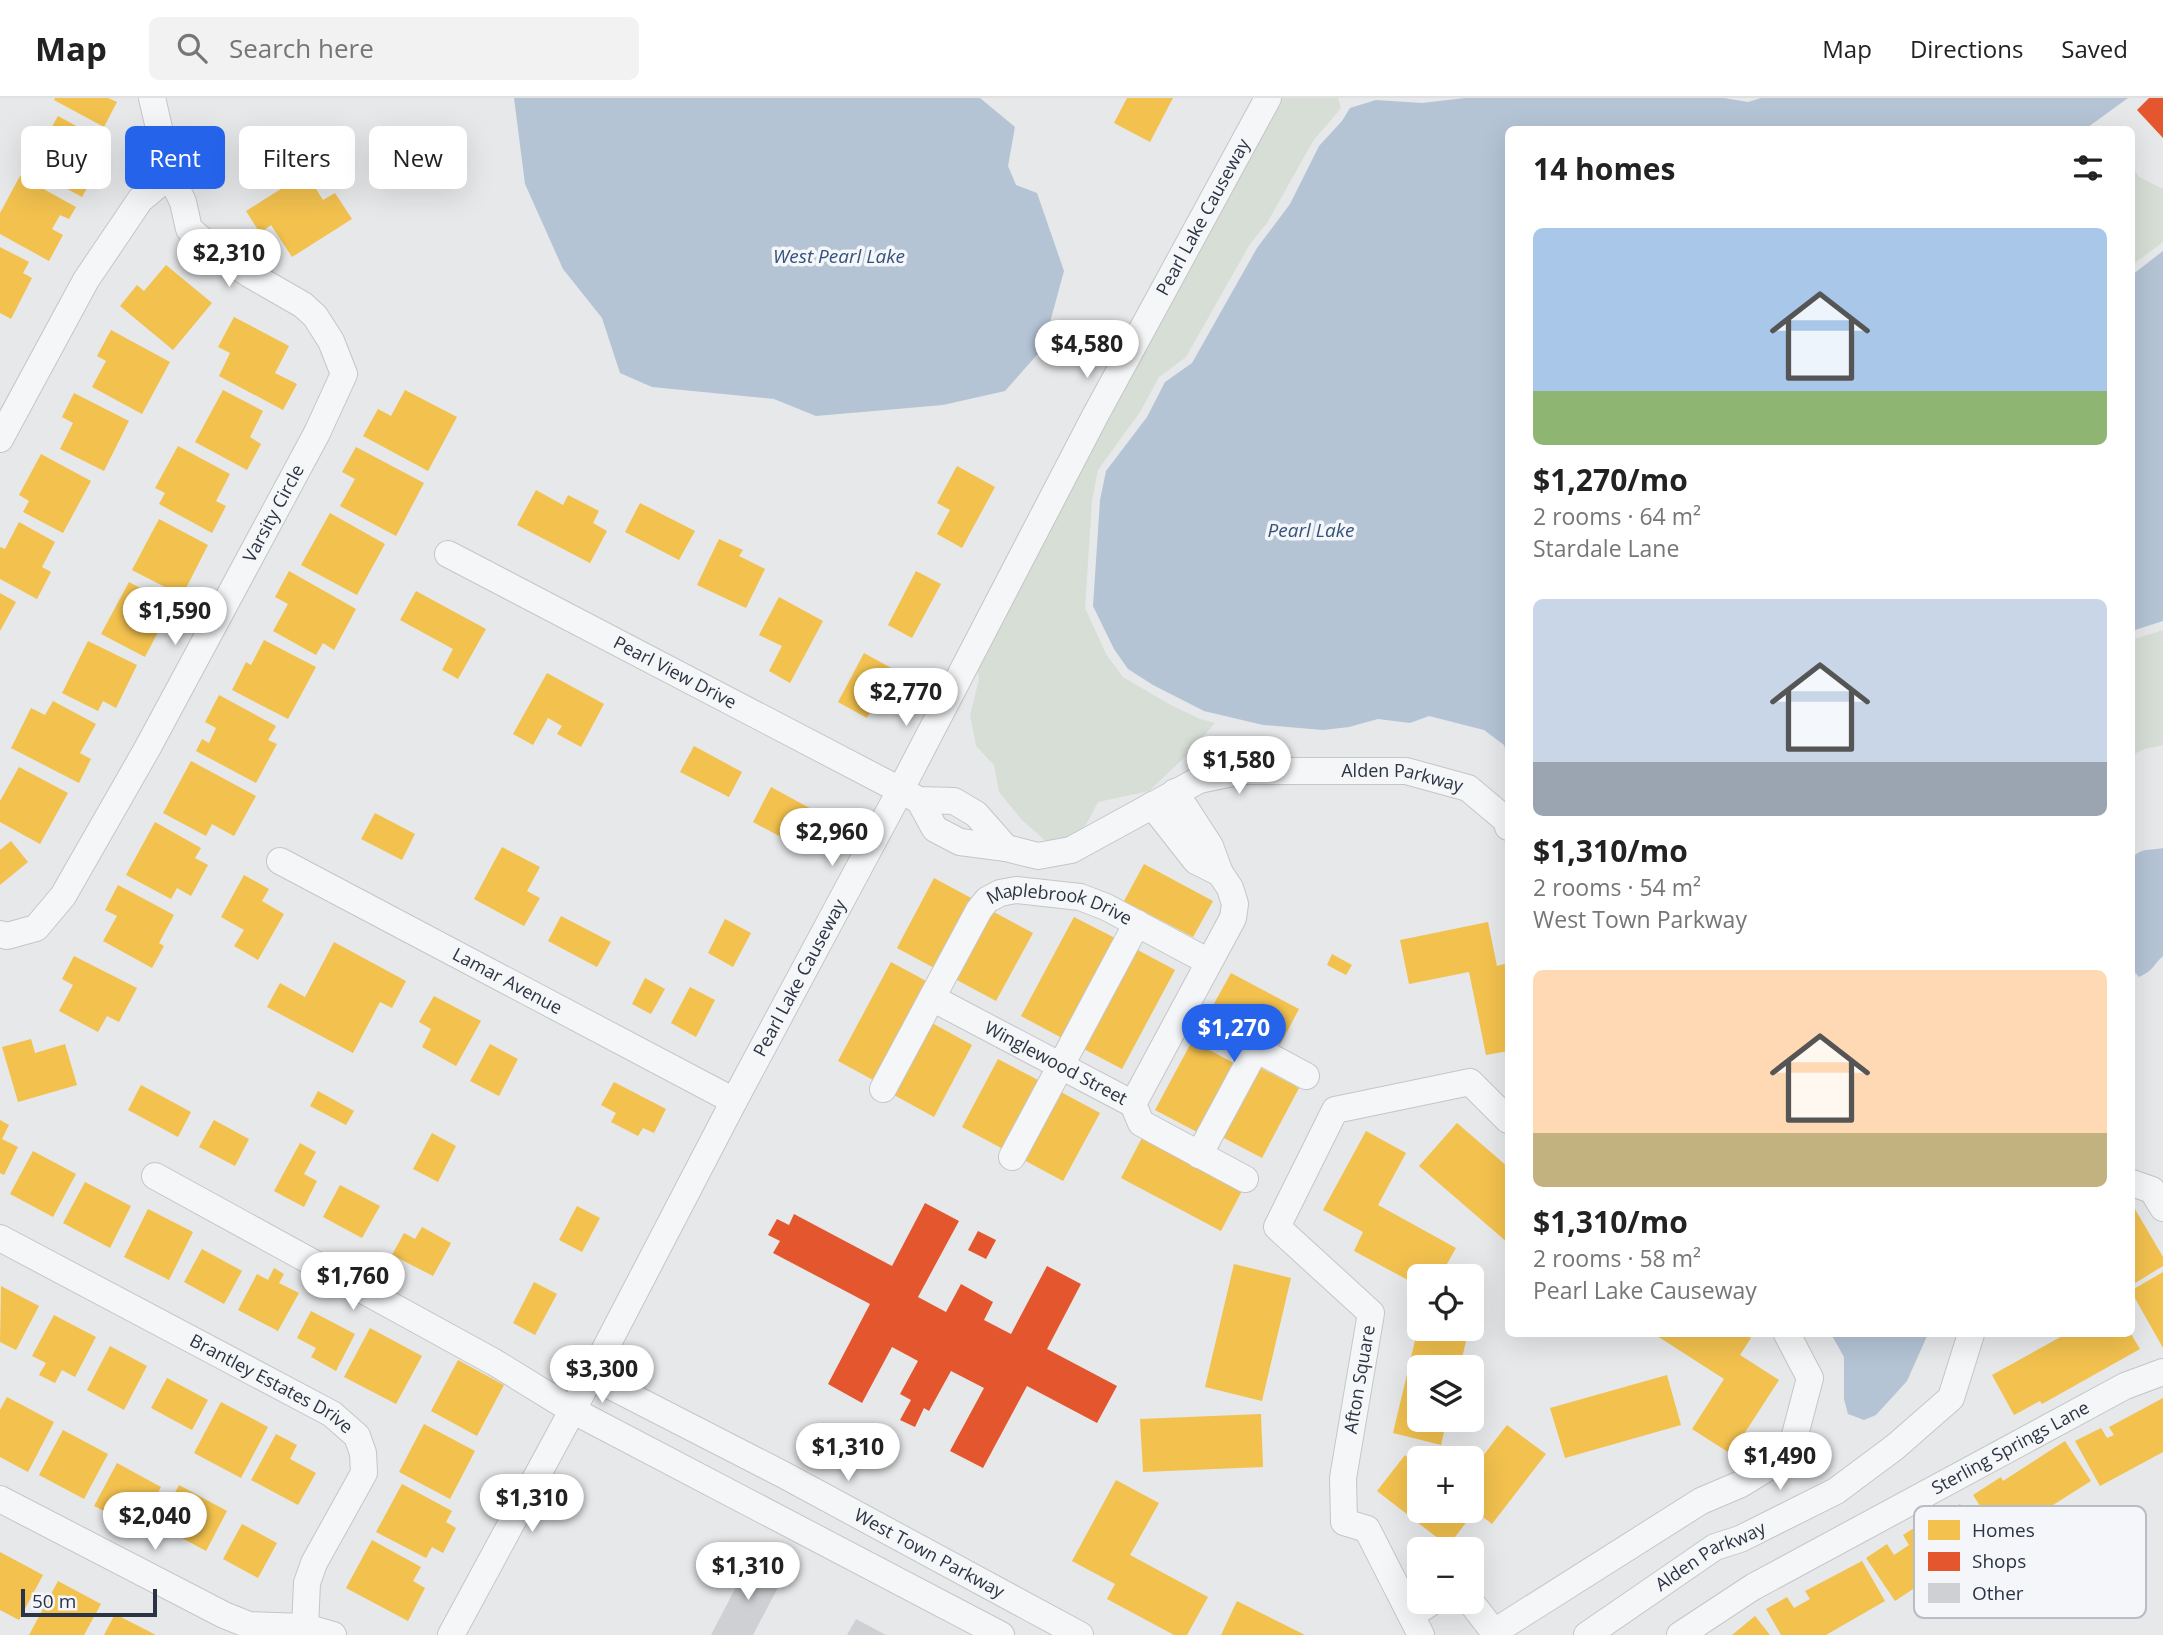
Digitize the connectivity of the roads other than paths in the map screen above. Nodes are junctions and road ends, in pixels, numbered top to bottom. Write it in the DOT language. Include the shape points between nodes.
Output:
graph roads {
  1 [pos="152,98"];
  2 [pos="1268,98"];
  3 [pos="159,126"];
  4 [pos="153,189"];
  5 [pos="177,189"];
  6 [pos="0,439"];
  7 [pos="448,554"];
  8 [pos="1175,792"];
  9 [pos="910,795"];
  10 [pos="1152,805"];
  11 [pos="1505,819"];
  12 [pos="280,860"];
  13 [pos="1220,873"];
  14 [pos="1137,923"];
  15 [pos="0,934"];
  16 [pos="1209,962"];
  17 [pos="932,998"];
  18 [pos="1184,1010"];
  19 [pos="1256,1049"];
  20 [pos="1061,1066"];
  21 [pos="1306,1076"];
  22 [pos="883,1089"];
  23 [pos="734,1101"];
  24 [pos="1133,1104"];
  25 [pos="1505,1117"];
  26 [pos="1199,1155"];
  27 [pos="1012,1157"];
  28 [pos="155,1176"];
  29 [pos="1245,1179"];
  30 [pos="2135,1184"];
  31 [pos="2163,1208"];
  32 [pos="0,1238"];
  33 [pos="1789,1337"];
  34 [pos="1970,1337"];
  35 [pos="2163,1372"];
  36 [pos="591,1376"];
  37 [pos="572,1410"];
  38 [pos="0,1499"];
  39 [pos="1480,1614"];
  40 [pos="1422,1617"];
  41 [pos="305,1627"];
  42 [pos="1072,1633"];
  43 [pos="333,1635"];
  44 [pos="451,1635"];
  45 [pos="1001,1635"];
  46 [pos="1587,1635"];
  47 [pos="1680,1635"];
  1 -- 3 [label="street, Varsity Circle"];
  2 -- 9 [label="street, Pearl Lake Causeway" via="1095,416"];
  4 -- 6 [label="street" via="139,200 86,280"];
  5 -- 15 [label="street, Varsity Circle" via="188,229 315,316 344,374 167,713 64,896 36,928"];
  7 -- 9 [label="street, Pearl View Drive"];
  8 -- 10 [label="street, Alden Parkway"];
  8 -- 11 [label="street, Alden Parkway" via="1199,780 1242,771 1406,771 1468,788"];
  8 -- 13 [label="street" via="1210,846"];
  9 -- 10 [label="street, Alden Parkway" via="935,829 960,842 1038,856 1071,850"];
  9 -- 23 [label="street, Pearl Lake Causeway"];
  10 -- 13 [label="street" via="1196,862"];
  12 -- 23 [label="street, Lamar Avenue"];
  13 -- 16 [label="street" via="1235,904 1233,918"];
  14 -- 16 [label="street, Maplebrook Drive"];
  14 -- 17 [label="street, Maplebrook Drive" via="1080,897 1016,890 1000,893 979,910"];
  14 -- 20 [label="street"];
  16 -- 18 [label="street"];
  17 -- 20 [label="street, Winglewood Street"];
  17 -- 22 [label="street, Maplebrook Drive"];
  18 -- 19 [label="street"];
  18 -- 24 [label="street"];
  19 -- 21 [label="street"];
  19 -- 26 [label="street"];
  20 -- 24 [label="street, Winglewood Street"];
  20 -- 27 [label="street"];
  23 -- 36 [label="street, Pearl Lake Causeway"];
  24 -- 26 [label="street, Winglewood Street" via="1141,1123"];
  25 -- 40 [label="street, Afton Square" via="1471,1082 1335,1110 1278,1227 1371,1313 1343,1478 1344,1522 1367,1530"];
  26 -- 29 [label="street, Winglewood Street"];
  28 -- 37 [label="street" via="494,1362"];
  30 -- 31 [label="street" via="2152,1189"];
  32 -- 41 [label="street, Brantley Estates Drive" via="332,1414 357,1436 363,1473 314,1563 307,1583"];
  33 -- 39 [label="street" via="1810,1378 1790,1454 1741,1484 1701,1501 1494,1632"];
  34 -- 46 [label="street, Alden Parkway" via="1951,1398 1895,1447 1836,1491 1715,1548"];
  35 -- 47 [label="street, Sterling Springs Lane" via="2125,1386 1765,1581"];
  36 -- 37 [label="street, Pearl Lake Causeway"];
  36 -- 42 [label="street, West Town Parkway" via="784,1475"];
  37 -- 44 [label="street, Pearl Lake Causeway"];
  37 -- 45 [label="street"];
  38 -- 41 [label="street" via="249,1625"];
  41 -- 43 [label="street"];
}
